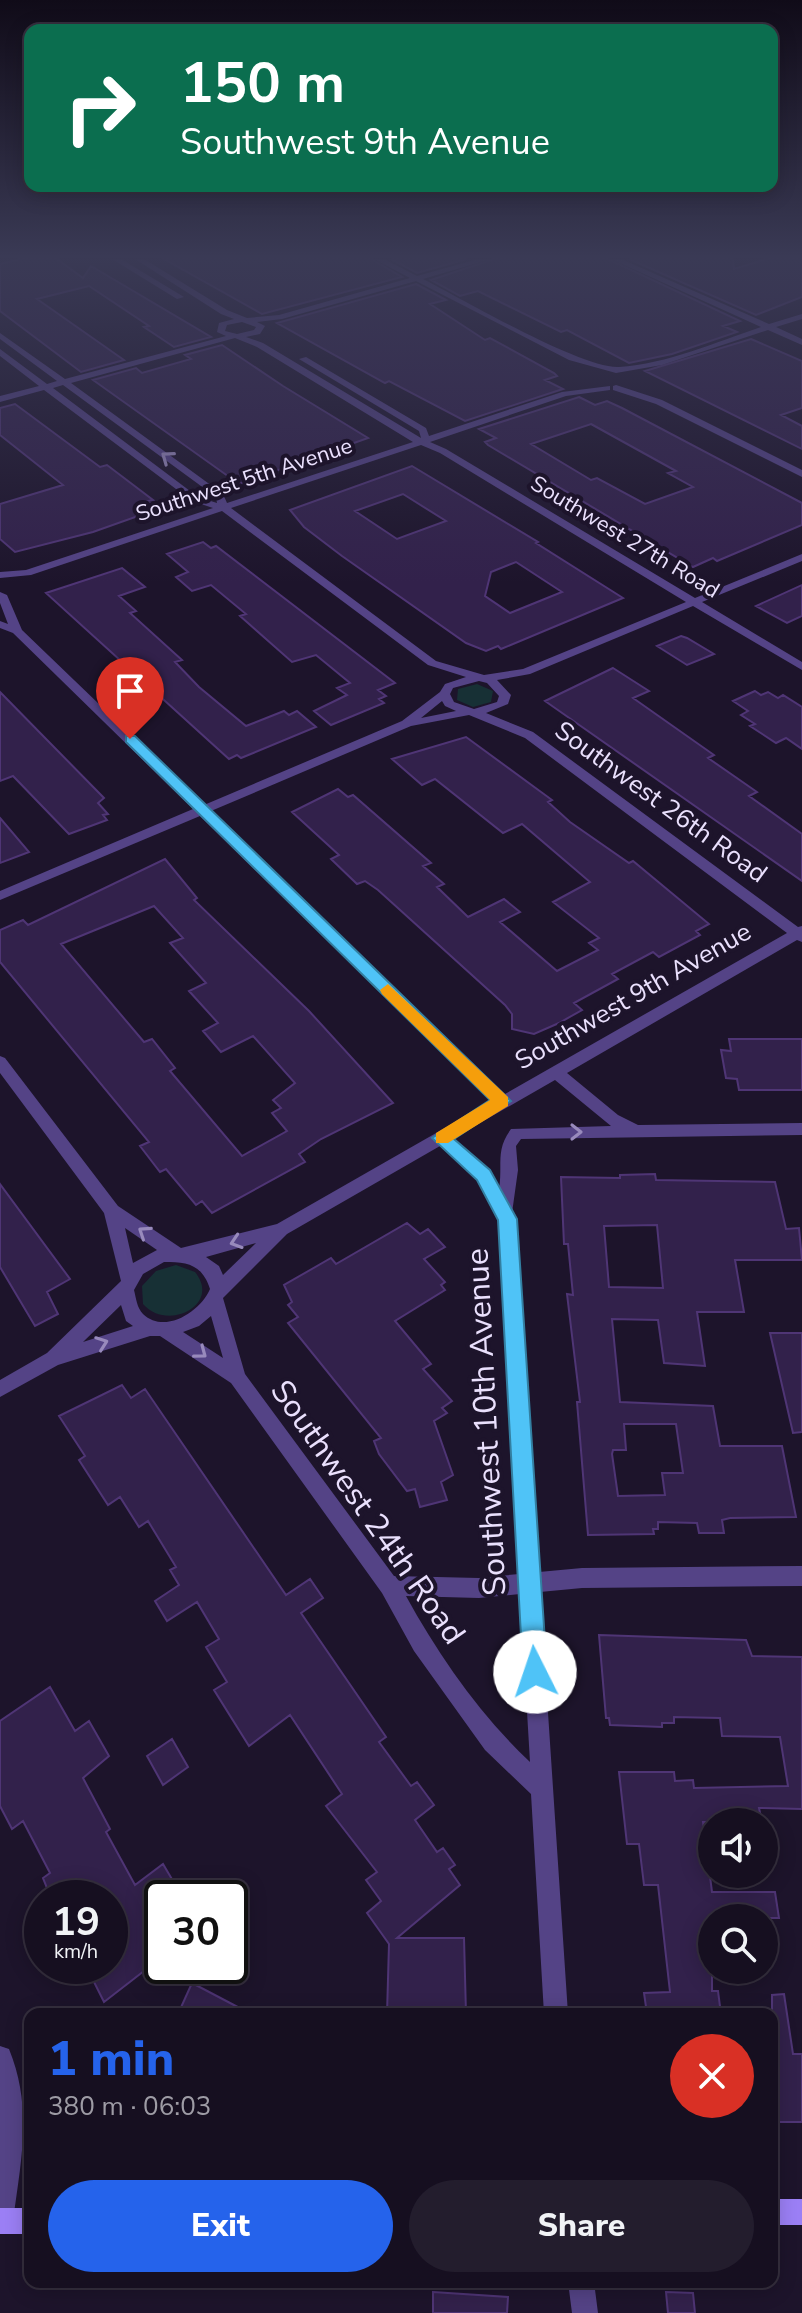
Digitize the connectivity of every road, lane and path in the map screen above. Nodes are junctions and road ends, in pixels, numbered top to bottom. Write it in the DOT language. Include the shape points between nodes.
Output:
graph roads {
  1 [pos="20,367"];
  2 [pos="44,367"];
  3 [pos="78,367"];
  4 [pos="117,367"];
  5 [pos="295,367"];
  6 [pos="316,367"];
  7 [pos="580,367"];
  8 [pos="603,367"];
  9 [pos="634,367"];
  10 [pos="653,367"];
  11 [pos="614,370"];
  12 [pos="54,374"];
  13 [pos="589,377"];
  14 [pos="36,379"];
  15 [pos="635,380"];
  16 [pos="63,381"];
  17 [pos="45,386"];
  18 [pos="612,388"];
  19 [pos="0,389"];
  20 [pos="565,394"];
  21 [pos="0,399"];
  22 [pos="659,402"];
  23 [pos="426,441"];
  24 [pos="802,474"];
  25 [pos="224,508"];
  26 [pos="802,557"];
  27 [pos="1,588"];
  28 [pos="694,602"];
  29 [pos="0,624"];
  30 [pos="17,631"];
  31 [pos="432,663"];
  32 [pos="802,667"];
  33 [pos="526,672"];
  34 [pos="478,679"];
  35 [pos="445,693"];
  36 [pos="505,698"];
  37 [pos="471,712"];
  38 [pos="406,724"];
  39 [pos="529,735"];
  40 [pos="205,810"];
  41 [pos="0,896"];
  42 [pos="800,934"];
  43 [pos="0,1062"];
  44 [pos="554,1071"];
  45 [pos="502,1101"];
  46 [pos="802,1129"];
  47 [pos="641,1130"];
  48 [pos="441,1138"];
  49 [pos="505,1210"];
  50 [pos="112,1211"];
  51 [pos="282,1229"];
  52 [pos="182,1254"];
  53 [pos="127,1284"];
  54 [pos="216,1295"];
  55 [pos="158,1329"];
  56 [pos="53,1359"];
  57 [pos="237,1377"];
  58 [pos="0,1389"];
  59 [pos="802,1576"];
  60 [pos="529,1583"];
  61 [pos="389,1586"];
  62 [pos="543,1790"];
  63 [pos="556,2008"];
  64 [pos="0,2058"];
  65 [pos="778,2212"];
  66 [pos="802,2212"];
  67 [pos="0,2221"];
  68 [pos="24,2221"];
  69 [pos="582,2288"];
  70 [pos="585,2313"];
  1 -- 14 [label="street"];
  2 -- 12 [label="street"];
  3 -- 12 [label="street"];
  4 -- 16 [label="street"];
  5 -- 23 [label="street, Southwest 27th Road" via="402,433"];
  6 -- 23 [label="street, Southwest 27th Road" via="423,430"];
  7 -- 13 [label="street"];
  8 -- 11 [label="street"];
  9 -- 11 [label="street"];
  10 -- 15 [label="street"];
  11 -- 13 [label="street, Southwest 5th Avenue"];
  11 -- 15 [label="street"];
  12 -- 14 [label="street"];
  12 -- 16 [label="street"];
  13 -- 18 [label="street" via="594,384"];
  13 -- 20 [label="street, Southwest 5th Avenue"];
  14 -- 17 [label="street"];
  14 -- 19 [label="street"];
  15 -- 18 [label="street"];
  15 -- 22 [label="street"];
  16 -- 17 [label="street"];
  25 -- 16 [label="street, one-way" via="220,496"];
  17 -- 21 [label="street"];
  17 -- 25 [label="street" via="200,503"];
  18 -- 20 [label="street, Southwest 5th Avenue"];
  18 -- 22 [label="street"];
  20 -- 23 [label="street, Southwest 5th Avenue"];
  22 -- 24 [label="street"];
  23 -- 25 [label="street, Southwest 5th Avenue"];
  23 -- 28 [label="street, Southwest 27th Road"];
  25 -- 27 [label="street, Southwest 5th Avenue" via="27,573"];
  25 -- 31 [label="street"];
  26 -- 28 [label="street"];
  27 -- 30 [label="street"];
  28 -- 32 [label="street, Southwest 27th Road"];
  28 -- 33 [label="street"];
  29 -- 30 [label="street"];
  30 -- 40 [label="street"];
  31 -- 34 [label="street"];
  31 -- 35 [label="street"];
  33 -- 34 [label="street"];
  33 -- 36 [label="street"];
  34 -- 35 [label="street" via="456,682"];
  34 -- 36 [label="street" via="498,685"];
  35 -- 37 [label="street, Southwest 26th Road" via="449,704"];
  35 -- 38 [label="street"];
  36 -- 37 [label="street" via="490,711"];
  36 -- 39 [label="street, Southwest 26th Road"];
  37 -- 38 [label="street"];
  37 -- 39 [label="street, Southwest 26th Road"];
  38 -- 40 [label="street"];
  39 -- 42 [label="street, Southwest 26th Road"];
  40 -- 41 [label="street"];
  40 -- 45 [label="street"];
  42 -- 44 [label="street, Southwest 9th Avenue"];
  43 -- 50 [label="street"];
  44 -- 45 [label="street, Southwest 9th Avenue"];
  44 -- 47 [label="street" via="612,1119"];
  45 -- 48 [label="street, Southwest 9th Avenue"];
  46 -- 47 [label="street"];
  49 -- 47 [label="street, Southwest 10th Avenue, one-way" via="512,1137 529,1132"];
  48 -- 49 [label="street, Southwest 10th Avenue" via="483,1175"];
  48 -- 51 [label="street, Southwest 9th Avenue"];
  49 -- 60 [label="street, Southwest 10th Avenue"];
  52 -- 50 [label="street, one-way"];
  50 -- 53 [label="street"];
  51 -- 52 [label="street, Southwest 9th Avenue, one-way"];
  51 -- 54 [label="street, Southwest 9th Avenue"];
  52 -- 53 [label="street" via="148,1260"];
  52 -- 54 [label="street" via="211,1268"];
  53 -- 55 [label="street" via="130,1313"];
  53 -- 56 [label="street"];
  54 -- 55 [label="street" via="209,1310 190,1325"];
  54 -- 57 [label="street, Southwest 24th Road"];
  56 -- 55 [label="street, one-way"];
  55 -- 57 [label="street, Southwest 24th Road, one-way"];
  56 -- 58 [label="street"];
  57 -- 61 [label="street, Southwest 24th Road"];
  59 -- 60 [label="street"];
  60 -- 61 [label="street"];
  60 -- 62 [label="street, Southwest 10th Avenue"];
  61 -- 62 [label="street, Southwest 24th Road" via="421,1644 493,1742"];
  62 -- 63 [label="street, Southwest 10th Avenue"];
  64 -- 67 [label="street" via="10,2111"];
  65 -- 66 [label="street"];
  67 -- 68 [label="street"];
  69 -- 70 [label="street"];
}
